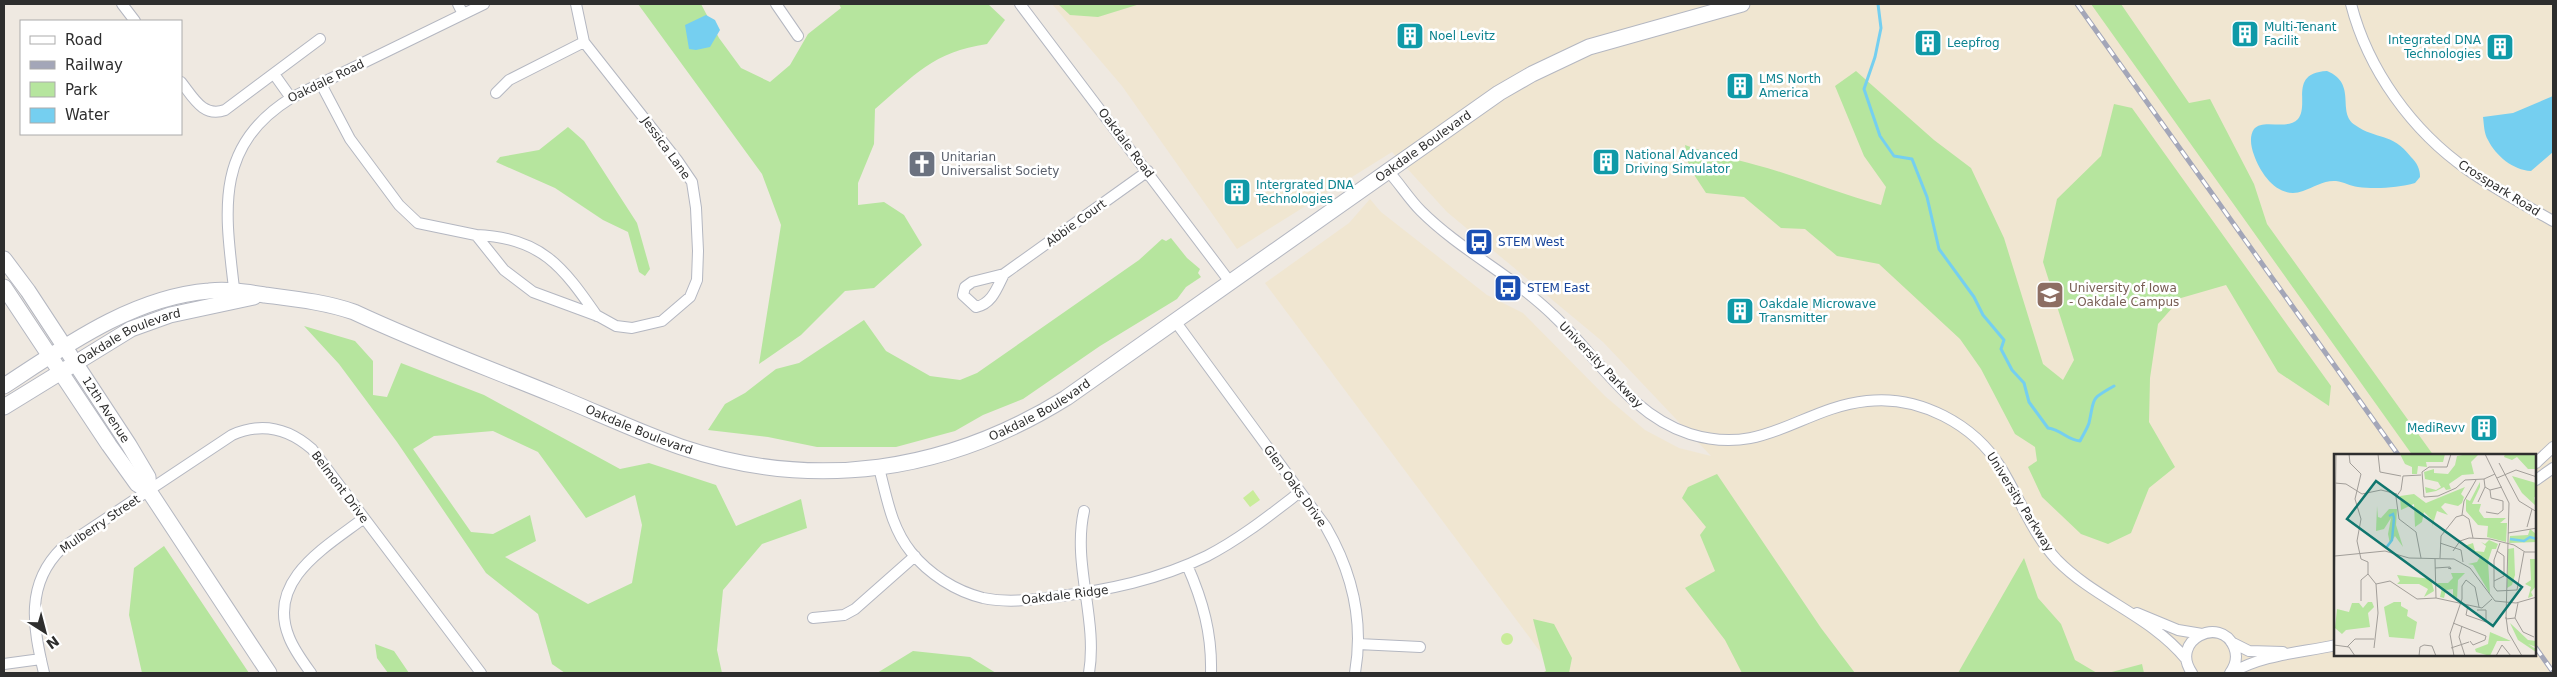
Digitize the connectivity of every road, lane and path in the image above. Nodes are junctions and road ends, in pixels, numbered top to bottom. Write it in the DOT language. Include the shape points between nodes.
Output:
graph roads {
  1 [pos="122,4"];
  2 [pos="458,4"];
  3 [pos="484,4"];
  4 [pos="576,4"];
  5 [pos="776,4"];
  6 [pos="1020,4"];
  7 [pos="1742,4"];
  8 [pos="2351,4"];
  9 [pos="463,14"];
  10 [pos="135,20"];
  11 [pos="798,36"];
  12 [pos="320,39"];
  13 [pos="584,42"];
  14 [pos="274,74"];
  15 [pos="182,83"];
  16 [pos="321,84"];
  17 [pos="496,92"];
  18 [pos="291,98"];
  19 [pos="1388,171"];
  20 [pos="1148,172"];
  21 [pos="2553,221"];
  22 [pos="476,235"];
  23 [pos="4,259"];
  24 [pos="1004,274"];
  25 [pos="1230,282"];
  26 [pos="4,287"];
  27 [pos="235,295"];
  28 [pos="598,316"];
  29 [pos="1174,321"];
  30 [pos="65,348"];
  31 [pos="50,356"];
  32 [pos="74,363"];
  33 [pos="60,372"];
  34 [pos="4,386"];
  35 [pos="4,407"];
  36 [pos="2553,447"];
  37 [pos="2537,462"];
  38 [pos="879,468"];
  39 [pos="2553,468"];
  40 [pos="2537,479"];
  41 [pos="149,490"];
  42 [pos="1300,492"];
  43 [pos="1084,511"];
  44 [pos="364,518"];
  45 [pos="915,556"];
  46 [pos="1187,565"];
  47 [pos="1086,593"];
  48 [pos="2126,609"];
  49 [pos="813,618"];
  50 [pos="2202,634"];
  51 [pos="2231,642"];
  52 [pos="1358,644"];
  53 [pos="2334,645"];
  54 [pos="1420,648"];
  55 [pos="2289,652"];
  56 [pos="41,659"];
  57 [pos="2186,659"];
  58 [pos="4,664"];
  59 [pos="44,673"];
  60 [pos="269,673"];
  61 [pos="311,673"];
  62 [pos="481,673"];
  63 [pos="1089,673"];
  64 [pos="1212,673"];
  65 [pos="1355,673"];
  66 [pos="2192,673"];
  67 [pos="2230,673"];
  1 -- 10 [label="street"];
  2 -- 9 [label="street"];
  3 -- 9 [label="street, Oakdale Road"];
  4 -- 13 [label="street, Jessica Lane"];
  5 -- 11 [label="street"];
  6 -- 20 [label="street, Oakdale Road"];
  7 -- 19 [label="main road, Oakdale Boulevard" via="1589,47 1555,62 1499,93"];
  8 -- 21 [label="street, Crosspark Road" via="2375,64 2393,94 2426,134 2468,170"];
  9 -- 16 [label="street, Oakdale Road"];
  12 -- 14 [label="street"];
  13 -- 17 [label="street" via="509,80"];
  13 -- 28 [label="street, Jessica Lane" via="692,182 696,208 698,280 690,297 662,321 652,325 616,326"];
  14 -- 15 [label="street" via="219,112 205,110"];
  14 -- 18 [label="street"];
  16 -- 18 [label="street, Oakdale Road"];
  16 -- 22 [label="street, Jessica Lane" via="350,139 399,205 418,223"];
  18 -- 27 [label="street, Oakdale Road" via="251,131 232,170 228,218"];
  19 -- 25 [label="main road, Oakdale Boulevard"];
  19 -- 48 [label="street, University Parkway" via="1420,211 1554,315 1631,398 1667,424 1710,438 1752,439 1774,434 1841,404 1870,400 1920,406 1948,418 1980,442 2001,468 2029,522 2057,560 2090,587"];
  20 -- 24 [label="street, Abbie Court"];
  20 -- 25 [label="street, Oakdale Road"];
  22 -- 28 [label="street, Jessica Lane" via="504,270 534,292"];
  22 -- 28 [label="street, Jessica Lane" via="500,235 542,252 567,273"];
  23 -- 30 [label="main road, 12th Avenue"];
  25 -- 29 [label="main road, Oakdale Boulevard"];
  26 -- 31 [label="main road, 12th Avenue"];
  27 -- 30 [label="main road, Oakdale Boulevard" via="208,291 160,301 105,324"];
  27 -- 32 [label="main road, Oakdale Boulevard" via="131,329"];
  27 -- 38 [label="main road, Oakdale Boulevard" via="312,300 354,312 682,448 741,464 831,472"];
  29 -- 38 [label="main road, Oakdale Boulevard" via="1066,398 1011,430 945,454"];
  29 -- 42 [label="street, Glen Oaks Drive"];
  30 -- 31 [label="main road, Oakdale Boulevard"];
  30 -- 32 [label="main road, 12th Avenue"];
  31 -- 33 [label="main road, 12th Avenue"];
  31 -- 34 [label="main road, Oakdale Boulevard"];
  32 -- 33 [label="main road, Oakdale Boulevard"];
  32 -- 41 [label="main road, 12th Avenue" via="148,477"];
  33 -- 35 [label="main road, Oakdale Boulevard"];
  33 -- 41 [label="main road, 12th Avenue" via="137,484"];
  36 -- 37 [label="street"];
  38 -- 45 [label="street, Oakdale Ridge" via="893,521"];
  39 -- 40 [label="street"];
  41 -- 44 [label="street, Belmont Drive" via="232,436 268,428 292,434 312,449"];
  41 -- 56 [label="street, Mulberry Street" via="62,548 45,567 39,578 34,603"];
  41 -- 60 [label="main road, 12th Avenue"];
  42 -- 46 [label="street, Oakdale Ridge" via="1236,539"];
  42 -- 52 [label="street, Glen Oaks Drive" via="1326,527 1345,564 1356,605"];
  43 -- 47 [label="street" via="1079,532"];
  44 -- 61 [label="street" via="300,569 287,592 285,626 294,648"];
  44 -- 62 [label="street, Belmont Drive"];
  45 -- 47 [label="street, Oakdale Ridge" via="936,576 984,598 1018,601"];
  45 -- 49 [label="street" via="855,609 844,615"];
  46 -- 47 [label="street, Oakdale Ridge" via="1132,584"];
  46 -- 64 [label="street" via="1207,617"];
  47 -- 63 [label="street" via="1091,632"];
  48 -- 50 [label="street, University Parkway" via="2178,630"];
  48 -- 57 [label="street, University Parkway" via="2171,643"];
  50 -- 51 [label="street, University Parkway" via="2220,634"];
  50 -- 57 [label="street" via="2190,643"];
  51 -- 55 [label="street" via="2249,651"];
  51 -- 67 [label="street" via="2236,660"];
  52 -- 54 [label="street"];
  52 -- 65 [label="street, Glen Oaks Drive"];
  53 -- 55 [label="street"];
  55 -- 67 [label="street" via="2249,662"];
  56 -- 58 [label="street"];
  56 -- 59 [label="street, Mulberry Street"];
  57 -- 66 [label="street"];
}
